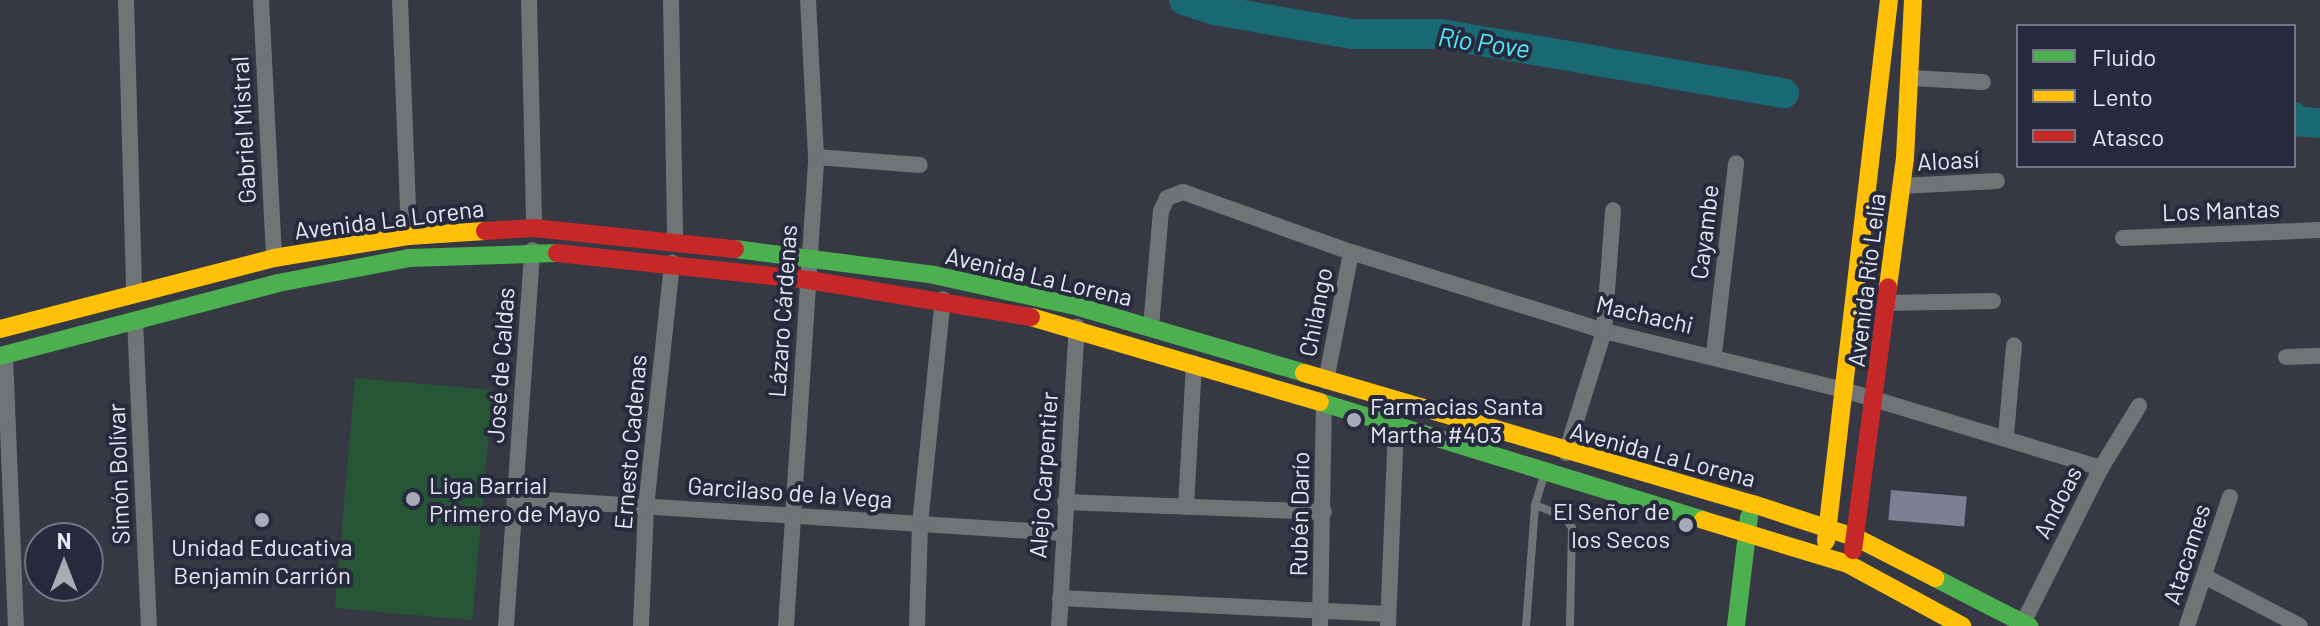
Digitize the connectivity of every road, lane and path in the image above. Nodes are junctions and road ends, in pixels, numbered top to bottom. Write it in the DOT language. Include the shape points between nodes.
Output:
graph roads {
  1 [pos="126,0"];
  2 [pos="261,0"];
  3 [pos="400,0"];
  4 [pos="529,0"];
  5 [pos="671,0"];
  6 [pos="808,0"];
  7 [pos="1889,0"];
  8 [pos="1913,0"];
  9 [pos="1912,78"];
  10 [pos="1983,82"];
  11 [pos="816,157"];
  12 [pos="1736,163"];
  13 [pos="920,165"];
  14 [pos="1997,181"];
  15 [pos="1901,186"];
  16 [pos="1613,210"];
  17 [pos="534,228"];
  18 [pos="2320,230"];
  19 [pos="409,236"];
  20 [pos="2123,238"];
  21 [pos="675,240"];
  22 [pos="532,250"];
  23 [pos="1351,252"];
  24 [pos="811,257"];
  25 [pos="274,258"];
  26 [pos="672,262"];
  27 [pos="809,280"];
  28 [pos="134,293"];
  29 [pos="943,299"];
  30 [pos="1993,301"];
  31 [pos="1885,303"];
  32 [pos="135,320"];
  33 [pos="1077,327"];
  34 [pos="1151,327"];
  35 [pos="0,329"];
  36 [pos="1604,331"];
  37 [pos="2014,345"];
  38 [pos="1714,354"];
  39 [pos="2,355"];
  40 [pos="2320,356"];
  41 [pos="2286,357"];
  42 [pos="1194,363"];
  43 [pos="1326,381"];
  44 [pos="1844,390"];
  45 [pos="1876,401"];
  46 [pos="1324,403"];
  47 [pos="2139,406"];
  48 [pos="1396,425"];
  49 [pos="2006,435"];
  50 [pos="1566,453"];
  51 [pos="2101,468"];
  52 [pos="1545,471"];
  53 [pos="2230,497"];
  54 [pos="514,498"];
  55 [pos="1065,502"];
  56 [pos="1753,504"];
  57 [pos="1535,505"];
  58 [pos="646,507"];
  59 [pos="1186,507"];
  60 [pos="1324,512"];
  61 [pos="792,516"];
  62 [pos="920,524"];
  63 [pos="1829,527"];
  64 [pos="1745,531"];
  65 [pos="1062,533"];
  66 [pos="1857,538"];
  67 [pos="1822,555"];
  68 [pos="1848,564"];
  69 [pos="2204,576"];
  70 [pos="1060,598"];
  71 [pos="1320,618"];
  72 [pos="1388,620"];
  73 [pos="2026,624"];
  74 [pos="16,626"];
  75 [pos="149,626"];
  76 [pos="506,626"];
  77 [pos="641,626"];
  78 [pos="786,626"];
  79 [pos="917,626"];
  80 [pos="1059,626"];
  81 [pos="1526,626"];
  82 [pos="1570,626"];
  83 [pos="1736,626"];
  84 [pos="1962,626"];
  85 [pos="2187,626"];
  86 [pos="2300,626"];
  1 -- 28 [label="street"];
  2 -- 25 [label="street, Gabriel Mistral"];
  3 -- 19 [label="street"];
  4 -- 17 [label="street"];
  5 -- 21 [label="street"];
  6 -- 11 [label="street, Lázaro Cárdenas"];
  7 -- 44 [label="main road, Avenida Río Lelia"];
  8 -- 9 [label="main road, Avenida Río Lelia"];
  9 -- 10 [label="street"];
  9 -- 15 [label="main road, Avenida Río Lelia"];
  11 -- 13 [label="street"];
  11 -- 24 [label="street, Lázaro Cárdenas"];
  12 -- 38 [label="street, Cayambe"];
  14 -- 15 [label="street, Aloasí"];
  15 -- 31 [label="main road, Avenida Río Lelia"];
  16 -- 36 [label="street"];
  17 -- 19 [label="main road, Avenida La Lorena"];
  17 -- 21 [label="main road, Avenida La Lorena"];
  18 -- 20 [label="street, Los Mantas"];
  19 -- 25 [label="main road, Avenida La Lorena"];
  21 -- 24 [label="main road, Avenida La Lorena"];
  22 -- 26 [label="main road, Avenida La Lorena"];
  22 -- 32 [label="main road, Avenida La Lorena" via="409,258 278,283"];
  22 -- 54 [label="street, José de Caldas"];
  23 -- 34 [label="street, Machachi" via="1183,192 1167,198 1161,211"];
  23 -- 36 [label="street, Machachi"];
  23 -- 43 [label="street, Chilango"];
  24 -- 27 [label="street, Lázaro Cárdenas"];
  24 -- 34 [label="main road, Avenida La Lorena" via="934,275"];
  25 -- 28 [label="main road, Avenida La Lorena"];
  26 -- 27 [label="main road, Avenida La Lorena"];
  26 -- 58 [label="street, Ernesto Cadenas"];
  27 -- 29 [label="main road, Avenida La Lorena"];
  27 -- 61 [label="street, Lázaro Cárdenas"];
  28 -- 35 [label="main road, Avenida La Lorena"];
  29 -- 33 [label="main road, Avenida La Lorena"];
  29 -- 62 [label="street"];
  30 -- 31 [label="street"];
  31 -- 45 [label="main road, Avenida Río Lelia"];
  32 -- 39 [label="main road, Avenida La Lorena"];
  32 -- 75 [label="street, Simón Bolívar"];
  33 -- 42 [label="main road, Avenida La Lorena"];
  33 -- 55 [label="street, Alejo Carpentier"];
  34 -- 43 [label="main road, Avenida La Lorena"];
  36 -- 38 [label="street, Machachi"];
  36 -- 50 [label="street"];
  37 -- 49 [label="street"];
  38 -- 44 [label="street, Machachi"];
  39 -- 74 [label="street"];
  40 -- 41 [label="street"];
  42 -- 46 [label="main road, Avenida La Lorena"];
  42 -- 59 [label="street"];
  43 -- 50 [label="main road, Avenida La Lorena"];
  44 -- 45 [label="street, Machachi"];
  44 -- 63 [label="main road, Avenida Río Lelia"];
  45 -- 49 [label="street, Machachi"];
  45 -- 66 [label="main road, Avenida Río Lelia"];
  46 -- 48 [label="main road, Avenida La Lorena"];
  46 -- 60 [label="street, Rubén Darío"];
  47 -- 51 [label="street, Andoas"];
  48 -- 52 [label="main road, Avenida La Lorena"];
  48 -- 72 [label="street"];
  49 -- 51 [label="street, Machachi"];
  50 -- 56 [label="main road, Avenida La Lorena"];
  51 -- 73 [label="street, Andoas"];
  52 -- 57 [label="lane"];
  52 -- 64 [label="main road, Avenida La Lorena"];
  53 -- 69 [label="street, Atacames"];
  54 -- 58 [label="street, Garcilaso de la Vega"];
  54 -- 76 [label="street, José de Caldas"];
  55 -- 59 [label="street"];
  55 -- 65 [label="street, Alejo Carpentier"];
  56 -- 63 [label="main road, Avenida La Lorena"];
  56 -- 64 [label="main road"];
  57 -- 81 [label="lane"];
  57 -- 82 [label="lane" via="1564,516 1572,528"];
  58 -- 61 [label="street, Garcilaso de la Vega"];
  58 -- 77 [label="street, Ernesto Cadenas"];
  59 -- 60 [label="street"];
  60 -- 71 [label="street, Rubén Darío"];
  61 -- 62 [label="street, Garcilaso de la Vega"];
  61 -- 78 [label="street, Lázaro Cárdenas"];
  62 -- 65 [label="street, Garcilaso de la Vega"];
  62 -- 79 [label="street"];
  63 -- 66 [label="main road, Avenida La Lorena"];
  63 -- 67 [label="main road, Avenida Río Lelia"];
  64 -- 67 [label="main road, Avenida La Lorena"];
  64 -- 83 [label="main road"];
  65 -- 70 [label="street, Alejo Carpentier"];
  66 -- 68 [label="main road, Avenida Río Lelia"];
  66 -- 73 [label="main road, Avenida La Lorena"];
  67 -- 68 [label="main road, Avenida La Lorena"];
  68 -- 84 [label="main road, Avenida La Lorena"];
  69 -- 85 [label="street, Atacames"];
  69 -- 86 [label="street"];
  70 -- 71 [label="street"];
  70 -- 80 [label="street, Alejo Carpentier"];
  71 -- 72 [label="street"];
}
